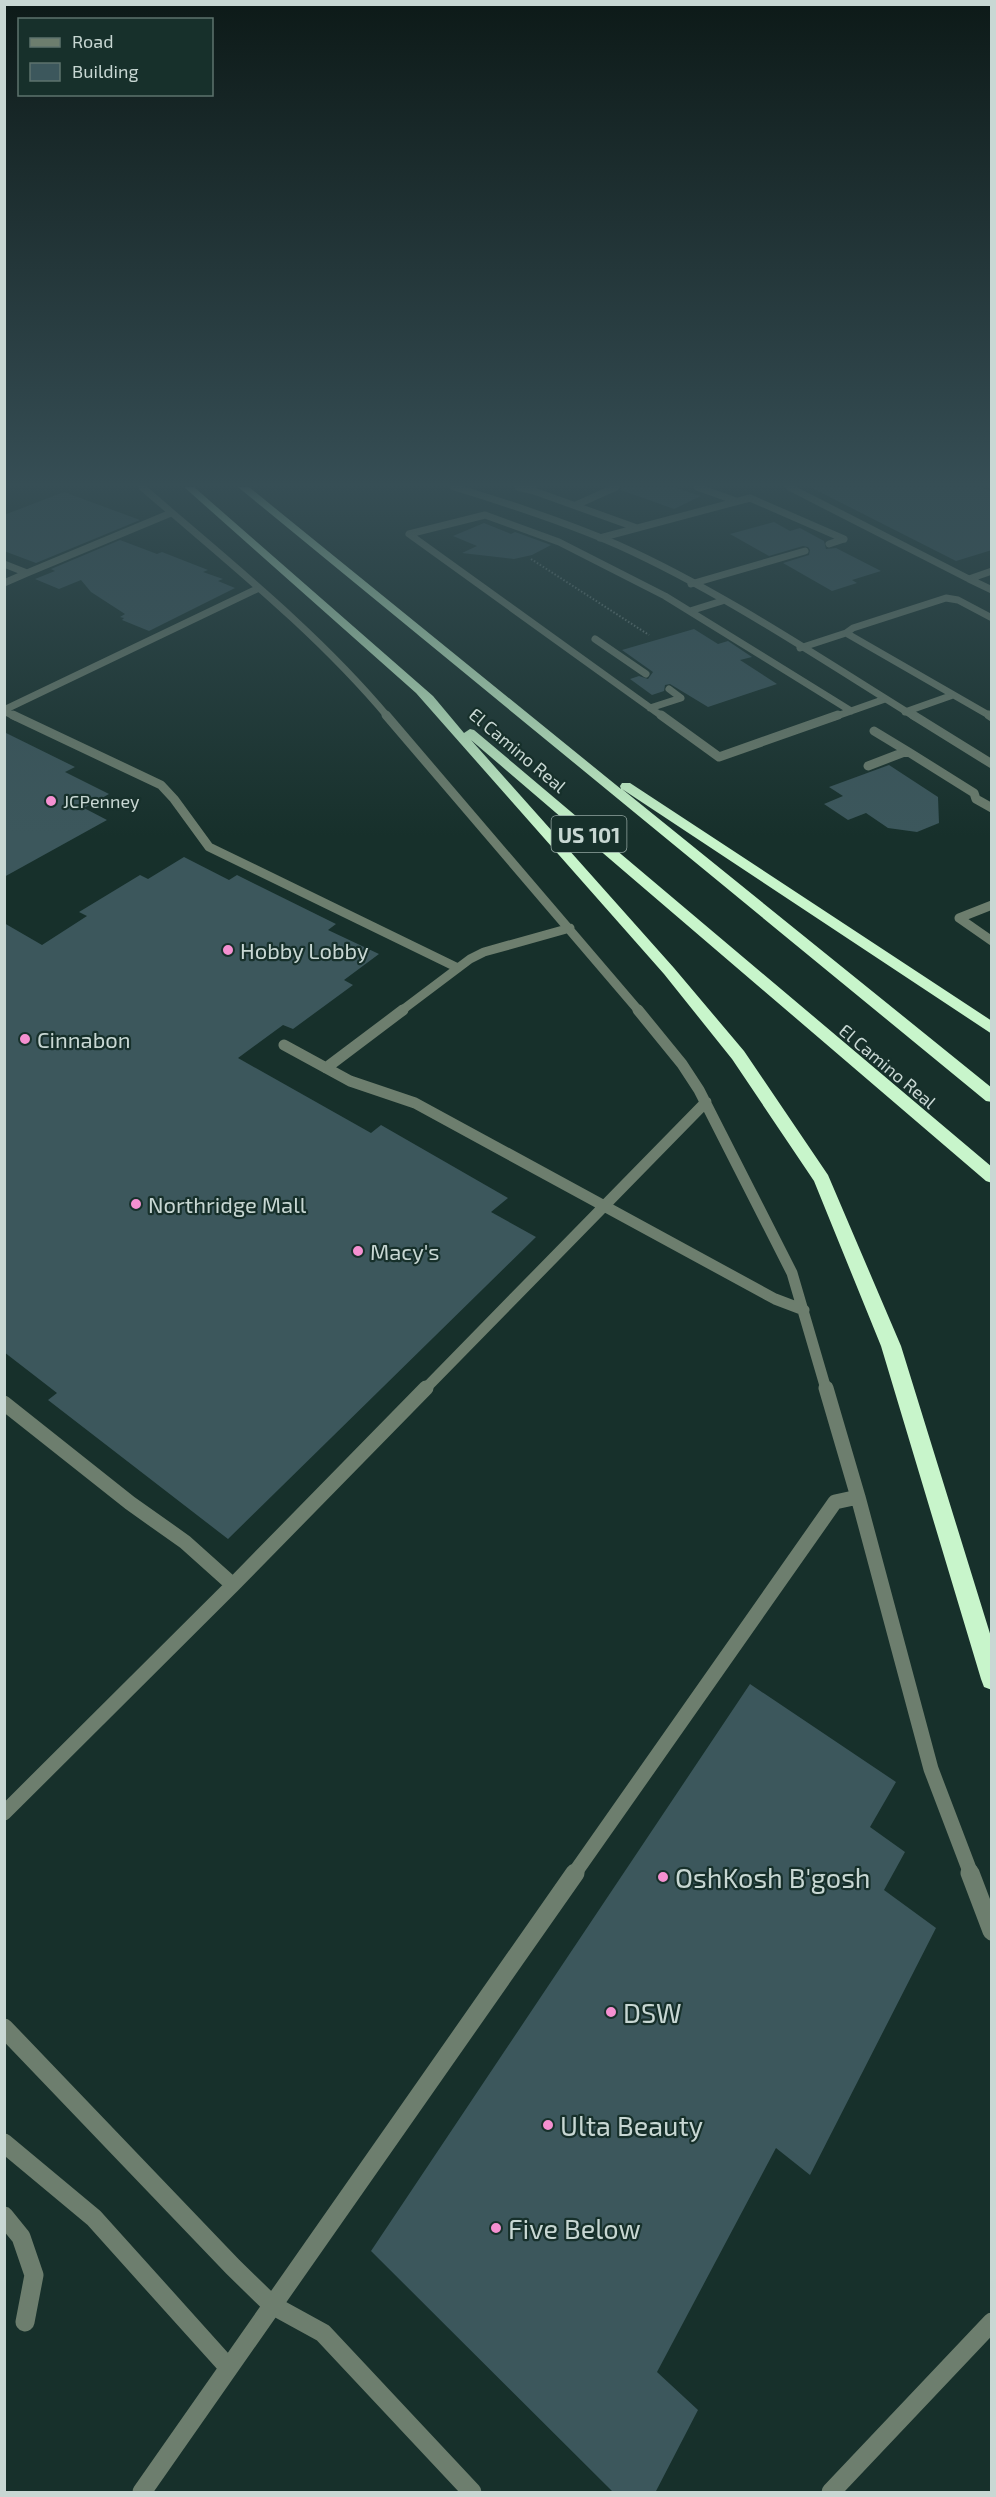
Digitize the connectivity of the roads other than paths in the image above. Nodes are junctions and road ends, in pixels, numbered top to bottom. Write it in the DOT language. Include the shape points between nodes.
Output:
graph roads {
  1 [pos="226,604"];
  2 [pos="274,604"];
  3 [pos="322,604"];
  4 [pos="386,604"];
  5 [pos="506,604"];
  6 [pos="676,604"];
  7 [pos="717,604"];
  8 [pos="725,604"];
  9 [pos="929,604"];
  10 [pos="965,604"];
  11 [pos="690,611"];
  12 [pos="992,618"];
  13 [pos="846,633"];
  14 [pos="595,639"];
  15 [pos="800,648"];
  16 [pos="646,674"];
  17 [pos="669,689"];
  18 [pos="420,690"];
  19 [pos="953,695"];
  20 [pos="885,699"];
  21 [pos="650,708"];
  22 [pos="4,710"];
  23 [pos="851,711"];
  24 [pos="905,712"];
  25 [pos="992,717"];
  26 [pos="874,731"];
  27 [pos="544,732"];
  28 [pos="907,751"];
  29 [pos="992,764"];
  30 [pos="868,766"];
  31 [pos="992,808"];
  32 [pos="992,904"];
  33 [pos="570,928"];
  34 [pos="992,941"];
  35 [pos="458,968"];
  36 [pos="992,1029"];
  37 [pos="284,1045"];
  38 [pos="326,1068"];
  39 [pos="992,1097"];
  40 [pos="706,1102"];
  41 [pos="992,1177"];
  42 [pos="604,1207"];
  43 [pos="804,1310"];
  44 [pos="4,1403"];
  45 [pos="858,1497"];
  46 [pos="232,1585"];
  47 [pos="992,1679"];
  48 [pos="4,1813"];
  49 [pos="992,1931"];
  50 [pos="4,2028"];
  51 [pos="4,2143"];
  52 [pos="4,2216"];
  53 [pos="272,2306"];
  54 [pos="25,2322"];
  55 [pos="992,2322"];
  56 [pos="228,2367"];
  57 [pos="142,2493"];
  58 [pos="472,2493"];
  59 [pos="831,2493"];
  1 -- 22 [label="street"];
  2 -- 33 [label="street" via="370,696"];
  3 -- 18 [label="highway, El Camino Real / US 101"];
  4 -- 27 [label="highway, El Camino Real / US 101"];
  5 -- 21 [label="street"];
  6 -- 11 [label="street"];
  7 -- 11 [label="street"];
  8 -- 15 [label="street"];
  9 -- 13 [label="street"];
  10 -- 12 [label="street"];
  11 -- 23 [label="street"];
  13 -- 15 [label="street"];
  13 -- 19 [label="street"];
  14 -- 16 [label="street"];
  15 -- 20 [label="street"];
  17 -- 21 [label="street" via="681,698"];
  18 -- 41 [label="highway, El Camino Real / US 101"];
  18 -- 47 [label="highway" via="669,971 738,1055 822,1179 891,1346"];
  19 -- 24 [label="street"];
  19 -- 25 [label="street"];
  20 -- 23 [label="street"];
  20 -- 24 [label="street"];
  21 -- 23 [label="street" via="719,757"];
  22 -- 35 [label="street" via="161,785 172,794 196,834 209,847"];
  24 -- 29 [label="street"];
  26 -- 28 [label="street"];
  27 -- 36 [label="highway"];
  27 -- 39 [label="highway, El Camino Real / US 101"];
  28 -- 30 [label="street"];
  28 -- 31 [label="street"];
  32 -- 34 [label="street" via="959,918"];
  33 -- 35 [label="street" via="484,952"];
  33 -- 40 [label="street" via="682,1064"];
  35 -- 38 [label="street"];
  37 -- 38 [label="street"];
  38 -- 42 [label="street" via="350,1081 415,1103"];
  40 -- 42 [label="street"];
  40 -- 43 [label="street" via="792,1273"];
  42 -- 43 [label="street" via="775,1299"];
  42 -- 46 [label="street"];
  43 -- 45 [label="street"];
  44 -- 46 [label="street" via="184,1542"];
  45 -- 49 [label="street" via="931,1769"];
  45 -- 53 [label="street" via="835,1502"];
  46 -- 48 [label="street"];
  50 -- 53 [label="street"];
  51 -- 56 [label="street" via="94,2218"];
  52 -- 54 [label="street" via="21,2237 34,2275"];
  53 -- 56 [label="street"];
  53 -- 58 [label="street" via="323,2334"];
  55 -- 59 [label="street"];
  56 -- 57 [label="street"];
}
